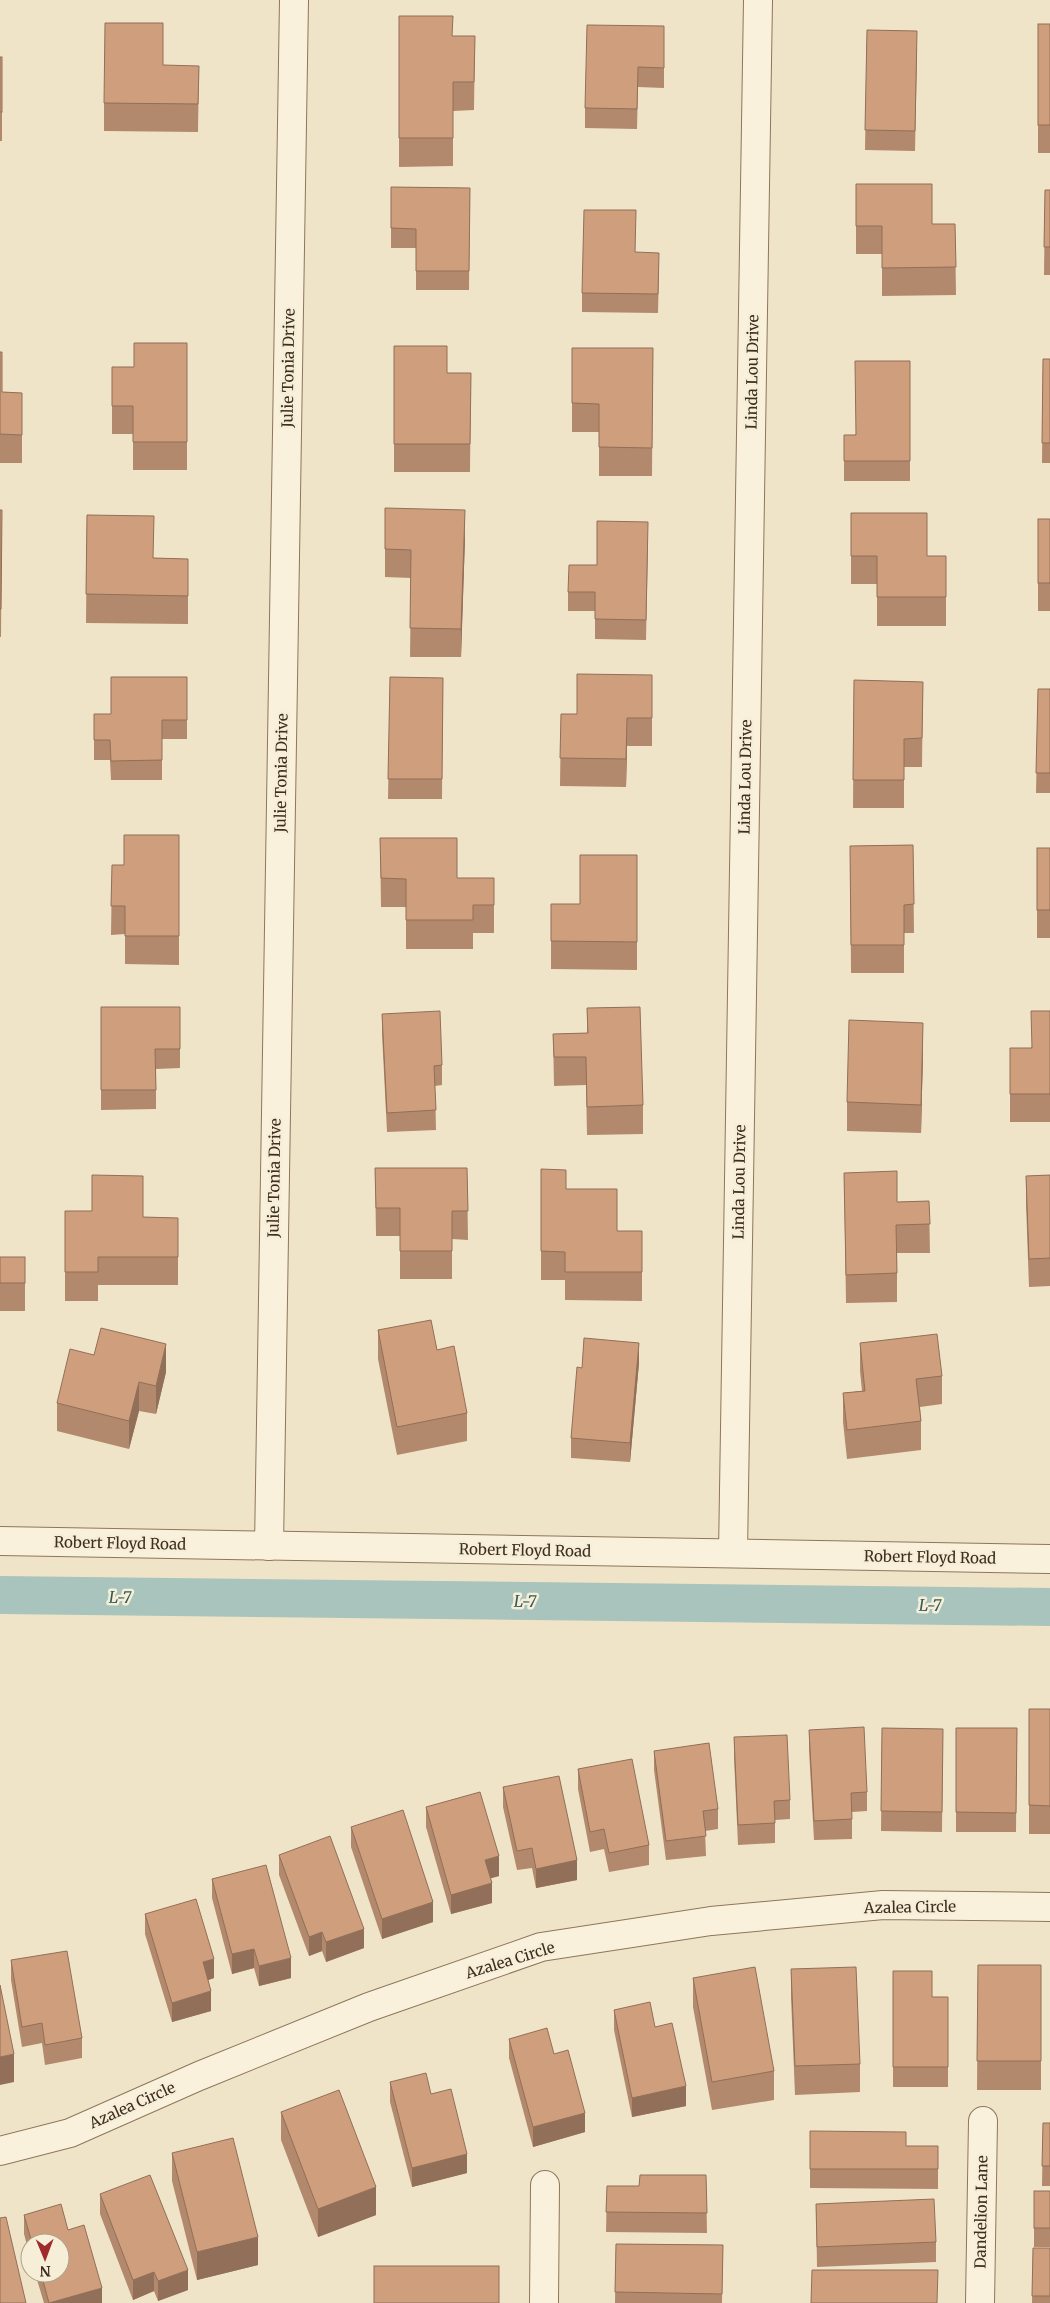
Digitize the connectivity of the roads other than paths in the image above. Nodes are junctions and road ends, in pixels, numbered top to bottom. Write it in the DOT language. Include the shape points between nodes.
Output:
graph roads {
  1 [pos="294,0"];
  2 [pos="758,0"];
  3 [pos="0,1541"];
  4 [pos="269,1546"];
  5 [pos="733,1554"];
  6 [pos="1050,1558"];
  7 [pos="1050,1907"];
  8 [pos="983,2121"];
  9 [pos="0,2150"];
  10 [pos="545,2185"];
  11 [pos="544,2303"];
  12 [pos="980,2303"];
  1 -- 4 [label="street, Julie Tonia Drive"];
  2 -- 5 [label="street, Linda Lou Drive"];
  3 -- 4 [label="street, Robert Floyd Road"];
  4 -- 5 [label="street, Robert Floyd Road"];
  5 -- 6 [label="street, Robert Floyd Road"];
  7 -- 9 [label="street, Azalea Circle" via="883,1905 711,1921 541,1947 360,2011 199,2076 70,2133"];
  8 -- 12 [label="street, Dandelion Lane"];
  10 -- 11 [label="street"];
}
